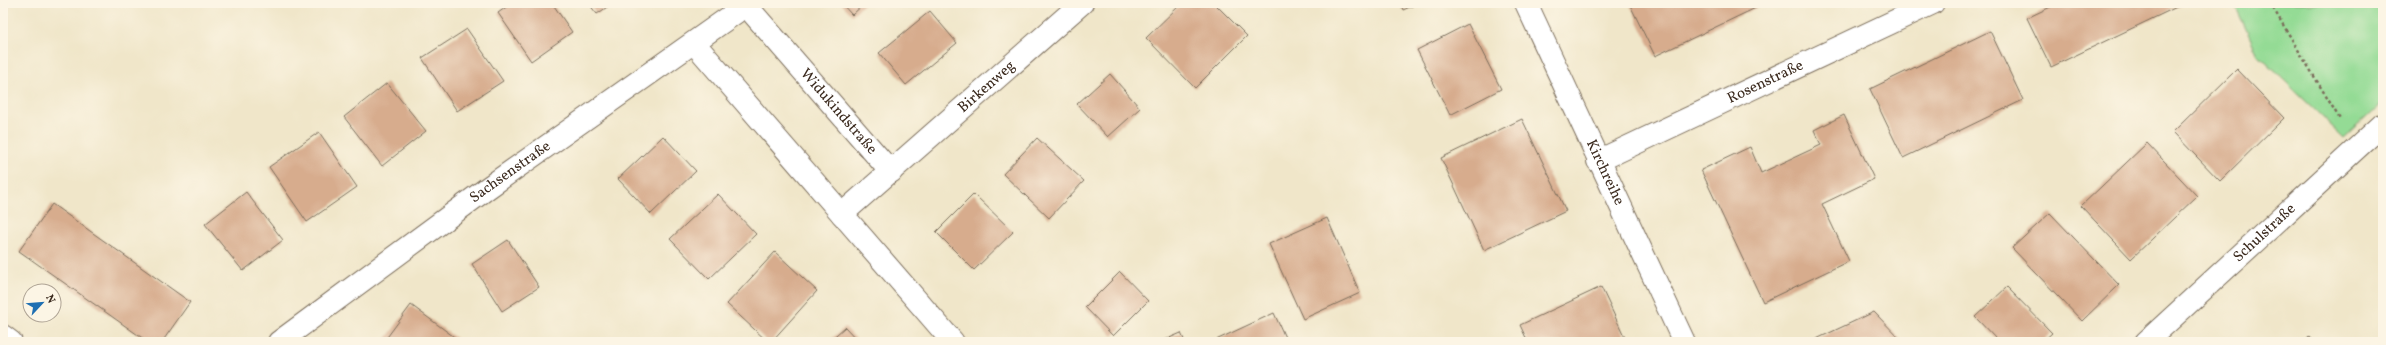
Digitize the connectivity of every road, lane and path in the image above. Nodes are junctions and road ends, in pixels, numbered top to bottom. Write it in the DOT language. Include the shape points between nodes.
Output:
graph roads {
  1 [pos="1082,3"];
  2 [pos="1526,3"];
  3 [pos="1933,3"];
  4 [pos="2270,3"];
  5 [pos="745,4"];
  6 [pos="694,43"];
  7 [pos="2383,124"];
  8 [pos="2357,148"];
  9 [pos="1598,161"];
  10 [pos="891,172"];
  11 [pos="842,214"];
  12 [pos="3,336"];
  13 [pos="11,342"];
  14 [pos="279,342"];
  15 [pos="953,342"];
  16 [pos="1684,342"];
  17 [pos="2146,342"];
  1 -- 10 [label="street, Birkenweg"];
  2 -- 9 [label="street, Kirchreihe"];
  3 -- 9 [label="street, Rosenstraße"];
  4 -- 8 [label="path"];
  5 -- 6 [label="street, Sachsenstraße"];
  5 -- 10 [label="street, Widukindstraße"];
  6 -- 11 [label="street"];
  6 -- 14 [label="street, Sachsenstraße" via="489,187"];
  7 -- 8 [label="street, Schulstraße"];
  8 -- 17 [label="street, Schulstraße"];
  9 -- 16 [label="street, Kirchreihe"];
  10 -- 11 [label="street"];
  11 -- 15 [label="street"];
  12 -- 13 [label="street"];
}
